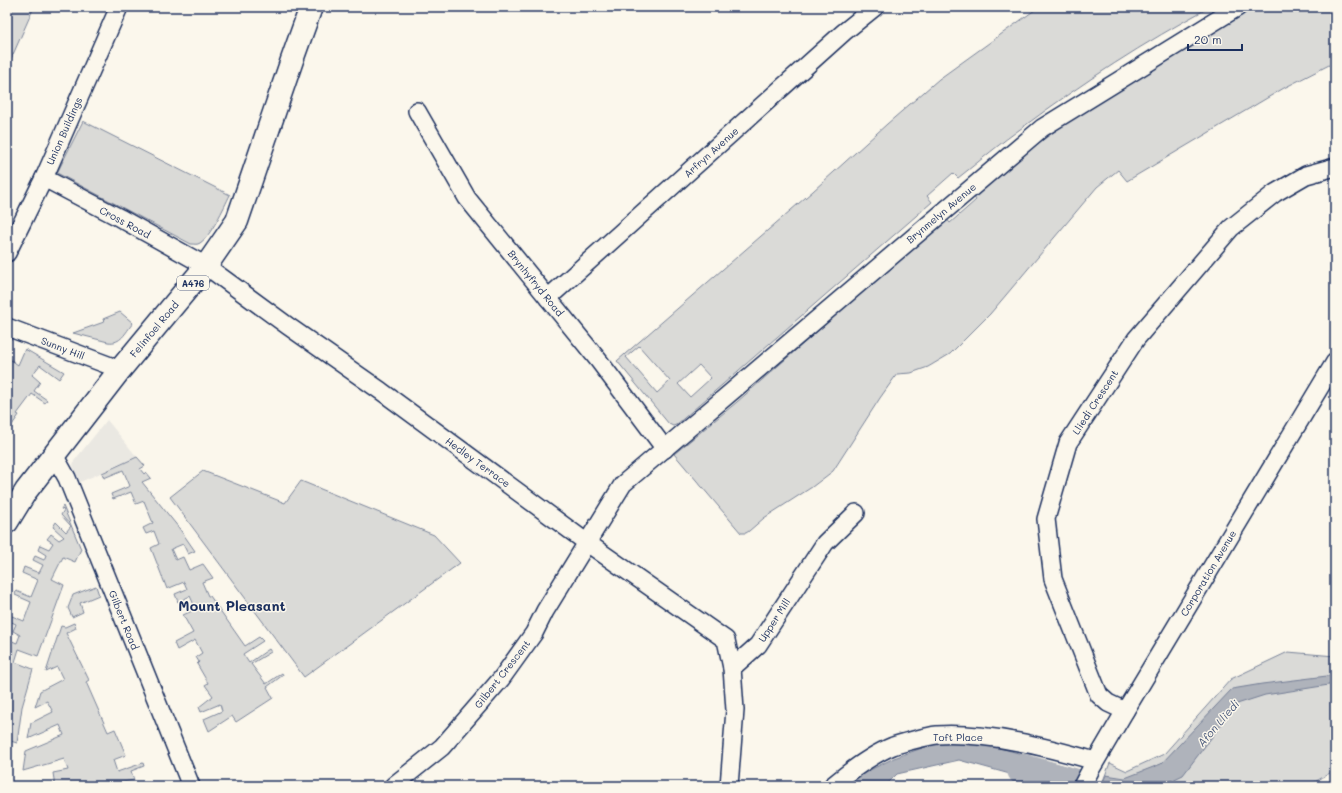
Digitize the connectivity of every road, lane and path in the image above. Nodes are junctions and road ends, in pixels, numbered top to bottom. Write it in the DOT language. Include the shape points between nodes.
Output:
graph roads {
  1 [pos="119,7"];
  2 [pos="311,7"];
  3 [pos="875,7"];
  4 [pos="1238,7"];
  5 [pos="417,111"];
  6 [pos="1335,167"];
  7 [pos="44,178"];
  8 [pos="7,253"];
  9 [pos="206,266"];
  10 [pos="548,298"];
  11 [pos="7,327"];
  12 [pos="1335,362"];
  13 [pos="119,371"];
  14 [pos="665,449"];
  15 [pos="54,455"];
  16 [pos="856,513"];
  17 [pos="7,522"];
  18 [pos="586,542"];
  19 [pos="732,668"];
  20 [pos="1125,711"];
  21 [pos="1093,765"];
  22 [pos="191,786"];
  23 [pos="393,786"];
  24 [pos="729,786"];
  25 [pos="832,786"];
  26 [pos="1082,786"];
  1 -- 7 [label="street, Union Buildings"];
  2 -- 9 [label="main road, Felinfoel Road / A476" via="237,221"];
  3 -- 10 [label="street, Arfryn Avenue"];
  4 -- 14 [label="street, Brynmelyn Avenue" via="1042,128"];
  5 -- 10 [label="street, Brynhyfryd Road" via="467,198"];
  6 -- 20 [label="street, Lliedi Crescent" via="1306,175 1275,193 1231,228 1136,338 1068,443 1046,519 1053,579 1099,695 1108,703"];
  7 -- 8 [label="street, Union Buildings"];
  7 -- 9 [label="street, Cross Road"];
  9 -- 13 [label="main road, Felinfoel Road / A476"];
  9 -- 18 [label="street, Hedley Terrace"];
  10 -- 14 [label="street, Brynhyfryd Road" via="600,361"];
  11 -- 13 [label="street, Sunny Hill"];
  12 -- 20 [label="street, Corporation Avenue"];
  13 -- 15 [label="main road, Felinfoel Road / A476"];
  14 -- 18 [label="street, Brynmelyn Avenue" via="623,484"];
  15 -- 17 [label="main road, Felinfoel Road / A476" via="26,491"];
  15 -- 22 [label="street, Gilbert Road" via="67,478"];
  16 -- 19 [label="street, Upper Mill" via="825,544 758,645"];
  18 -- 19 [label="street, Hedley Terrace" via="726,640"];
  18 -- 23 [label="street, Gilbert Crescent" via="534,633 501,679 442,747"];
  19 -- 24 [label="street" via="735,710"];
  20 -- 21 [label="street, Corporation Avenue"];
  21 -- 25 [label="street, Toft Place" via="1055,750 985,737 936,735 893,746 857,766"];
  21 -- 26 [label="street, Corporation Avenue"];
}
